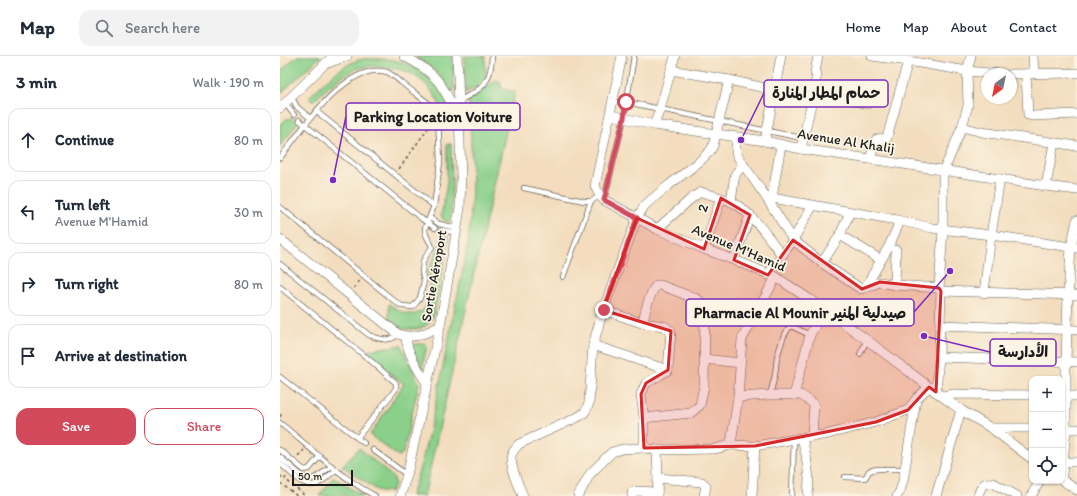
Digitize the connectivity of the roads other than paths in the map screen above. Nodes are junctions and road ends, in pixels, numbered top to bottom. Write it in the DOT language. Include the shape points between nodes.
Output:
graph roads {
  1 [pos="332,56"];
  2 [pos="347,56"];
  3 [pos="404,56"];
  4 [pos="456,56"];
  5 [pos="492,56"];
  6 [pos="622,56"];
  7 [pos="634,56"];
  8 [pos="675,56"];
  9 [pos="781,56"];
  10 [pos="818,56"];
  11 [pos="872,56"];
  12 [pos="971,56"];
  13 [pos="1033,56"];
  14 [pos="908,61"];
  15 [pos="324,64"];
  16 [pos="671,70"];
  17 [pos="967,71"];
  18 [pos="981,72"];
  19 [pos="1077,73"];
  20 [pos="1017,74"];
  21 [pos="1030,74"];
  22 [pos="729,80"];
  23 [pos="774,90"];
  24 [pos="814,91"];
  25 [pos="458,101"];
  26 [pos="286,102"];
  27 [pos="626,102"];
  28 [pos="867,104"];
  29 [pos="660,109"];
  30 [pos="316,110"];
  31 [pos="1077,114"];
  32 [pos="294,115"];
  33 [pos="611,115"];
  34 [pos="310,118"];
  35 [pos="459,118"];
  36 [pos="624,118"];
  37 [pos="299,120"];
  38 [pos="719,120"];
  39 [pos="305,125"];
  40 [pos="654,125"];
  41 [pos="962,127"];
  42 [pos="766,130"];
  43 [pos="715,134"];
  44 [pos="736,137"];
  45 [pos="802,138"];
  46 [pos="765,141"];
  47 [pos="1054,143"];
  48 [pos="780,145"];
  49 [pos="1077,146"];
  50 [pos="801,149"];
  51 [pos="280,158"];
  52 [pos="870,159"];
  53 [pos="743,165"];
  54 [pos="943,170"];
  55 [pos="1000,179"];
  56 [pos="1046,186"];
  57 [pos="524,188"];
  58 [pos="1077,190"];
  59 [pos="602,198"];
  60 [pos="721,198"];
  61 [pos="770,199"];
  62 [pos="591,200"];
  63 [pos="731,202"];
  64 [pos="813,205"];
  65 [pos="434,206"];
  66 [pos="280,207"];
  67 [pos="850,212"];
  68 [pos="750,215"];
  69 [pos="430,218"];
  70 [pos="637,218"];
  71 [pos="1077,220"];
  72 [pos="426,223"];
  73 [pos="897,223"];
  74 [pos="435,228"];
  75 [pos="656,229"];
  76 [pos="442,230"];
  77 [pos="942,230"];
  78 [pos="457,231"];
  79 [pos="840,235"];
  80 [pos="991,235"];
  81 [pos="280,239"];
  82 [pos="793,240"];
  83 [pos="1074,248"];
  84 [pos="704,249"];
  85 [pos="892,249"];
  86 [pos="782,255"];
  87 [pos="734,260"];
  88 [pos="881,260"];
  89 [pos="822,263"];
  90 [pos="280,264"];
  91 [pos="772,276"];
  92 [pos="563,277"];
  93 [pos="895,285"];
  94 [pos="280,287"];
  95 [pos="865,288"];
  96 [pos="940,290"];
  97 [pos="984,293"];
  98 [pos="1072,295"];
  99 [pos="824,309"];
  100 [pos="604,310"];
  101 [pos="642,323"];
  102 [pos="940,325"];
  103 [pos="440,326"];
  104 [pos="1066,329"];
  105 [pos="1077,330"];
  106 [pos="402,335"];
  107 [pos="810,335"];
  108 [pos="867,340"];
  109 [pos="593,345"];
  110 [pos="860,354"];
  111 [pos="939,358"];
  112 [pos="704,359"];
  113 [pos="1066,361"];
  114 [pos="1077,362"];
  115 [pos="740,363"];
  116 [pos="668,370"];
  117 [pos="280,377"];
  118 [pos="1065,378"];
  119 [pos="427,383"];
  120 [pos="936,392"];
  121 [pos="770,395"];
  122 [pos="794,395"];
  123 [pos="1029,395"];
  124 [pos="1065,396"];
  125 [pos="1077,396"];
  126 [pos="738,397"];
  127 [pos="917,398"];
  128 [pos="961,410"];
  129 [pos="644,418"];
  130 [pos="280,423"];
  131 [pos="991,428"];
  132 [pos="1029,428"];
  133 [pos="1065,429"];
  134 [pos="1077,429"];
  135 [pos="812,436"];
  136 [pos="357,438"];
  137 [pos="798,439"];
  138 [pos="364,443"];
  139 [pos="730,445"];
  140 [pos="755,446"];
  141 [pos="644,448"];
  142 [pos="280,450"];
  143 [pos="373,450"];
  144 [pos="657,450"];
  145 [pos="320,456"];
  146 [pos="280,457"];
  147 [pos="1029,457"];
  148 [pos="1065,462"];
  149 [pos="1077,462"];
  150 [pos="280,463"];
  151 [pos="332,466"];
  152 [pos="906,469"];
  153 [pos="336,470"];
  154 [pos="407,475"];
  155 [pos="845,477"];
  156 [pos="658,478"];
  157 [pos="1065,482"];
  158 [pos="1038,484"];
  159 [pos="1077,490"];
  160 [pos="657,494"];
  161 [pos="375,496"];
  162 [pos="400,496"];
  163 [pos="523,496"];
  164 [pos="578,496"];
  165 [pos="632,496"];
  166 [pos="704,496"];
  167 [pos="752,496"];
  168 [pos="792,496"];
  169 [pos="808,496"];
  170 [pos="897,496"];
  171 [pos="936,496"];
  172 [pos="978,496"];
  173 [pos="1017,496"];
  174 [pos="1031,496"];
  1 -- 15 [label="street"];
  2 -- 15 [label="street"];
  3 -- 35 [label="street" via="435,77 447,93"];
  4 -- 25 [label="street, Sortie Aéroport"];
  5 -- 25 [label="lane" via="491,72 487,82"];
  6 -- 33 [label="street"];
  7 -- 27 [label="lane"];
  8 -- 16 [label="street"];
  9 -- 23 [label="street"];
  10 -- 24 [label="street"];
  11 -- 14 [label="street"];
  12 -- 17 [label="street"];
  13 -- 21 [label="street"];
  14 -- 17 [label="street"];
  14 -- 52 [label="street" via="887,138 876,140"];
  15 -- 26 [label="street"];
  16 -- 22 [label="street"];
  16 -- 29 [label="street"];
  17 -- 18 [label="street"];
  17 -- 41 [label="street" via="968,105"];
  19 -- 21 [label="street"];
  20 -- 21 [label="street"];
  21 -- 31 [label="street" via="1028,115"];
  22 -- 23 [label="street"];
  22 -- 38 [label="street"];
  23 -- 42 [label="street"];
  24 -- 28 [label="street"];
  24 -- 45 [label="street"];
  25 -- 35 [label="street, Sortie Aéroport"];
  26 -- 32 [label="lane"];
  26 -- 34 [label="lane"];
  27 -- 29 [label="lane"];
  27 -- 36 [label="lane"];
  29 -- 38 [label="lane"];
  29 -- 40 [label="street"];
  30 -- 34 [label="lane"];
  30 -- 65 [label="lane"];
  30 -- 65 [label="lane" via="344,84 361,75 379,71 390,74 431,105 438,114 440,162"];
  33 -- 36 [label="street, Avenue Al Khalij"];
  33 -- 59 [label="street" via="595,186"];
  34 -- 39 [label="lane"];
  35 -- 78 [label="street, Sortie Aéroport" via="461,177"];
  36 -- 40 [label="street, Avenue Al Khalij"];
  36 -- 59 [label="lane"];
  37 -- 39 [label="lane"];
  38 -- 42 [label="lane"];
  38 -- 43 [label="street"];
  39 -- 51 [label="lane"];
  39 -- 72 [label="lane"];
  40 -- 43 [label="street, Avenue Al Khalij"];
  41 -- 47 [label="street"];
  41 -- 54 [label="street"];
  42 -- 45 [label="lane"];
  42 -- 46 [label="street"];
  43 -- 44 [label="street, Avenue Al Khalij"];
  43 -- 70 [label="street" via="710,151 645,205"];
  44 -- 46 [label="street, Avenue Al Khalij"];
  44 -- 53 [label="street" via="736,152"];
  45 -- 50 [label="street"];
  46 -- 48 [label="street, Avenue Al Khalij"];
  47 -- 49 [label="street"];
  47 -- 56 [label="street"];
  48 -- 50 [label="street, Avenue Al Khalij"];
  48 -- 61 [label="street"];
  50 -- 52 [label="street, Avenue Al Khalij"];
  52 -- 54 [label="street, Avenue Al Khalij"];
  53 -- 61 [label="street"];
  53 -- 63 [label="street" via="736,173"];
  54 -- 55 [label="street, Avenue Al Khalij"];
  54 -- 77 [label="street"];
  55 -- 56 [label="street, Avenue Al Khalij"];
  55 -- 80 [label="street"];
  56 -- 58 [label="street, Avenue Al Khalij"];
  57 -- 62 [label="lane" via="584,201"];
  59 -- 62 [label="lane"];
  59 -- 70 [label="street, Avenue M'Hamid"];
  60 -- 63 [label="street"];
  60 -- 75 [label="street" via="701,192"];
  60 -- 84 [label="street, 2"];
  61 -- 64 [label="street"];
  61 -- 82 [label="street"];
  62 -- 92 [label="lane"];
  63 -- 68 [label="street"];
  64 -- 67 [label="street"];
  64 -- 82 [label="street"];
  65 -- 69 [label="lane"];
  66 -- 72 [label="lane" via="402,306 412,307 420,298 423,289 423,261 432,247 424,231"];
  67 -- 73 [label="street"];
  67 -- 79 [label="street"];
  68 -- 86 [label="street"];
  68 -- 87 [label="street"];
  69 -- 72 [label="lane"];
  69 -- 78 [label="lane"];
  70 -- 75 [label="street, Avenue M'Hamid"];
  70 -- 100 [label="street"];
  71 -- 83 [label="street"];
  72 -- 74 [label="lane"];
  73 -- 77 [label="street"];
  73 -- 85 [label="street"];
  75 -- 84 [label="street, Avenue M'Hamid"];
  76 -- 78 [label="lane"];
  77 -- 80 [label="street"];
  77 -- 96 [label="street"];
  78 -- 103 [label="street, Sortie Aéroport"];
  79 -- 88 [label="street"];
  79 -- 89 [label="street"];
  80 -- 83 [label="street"];
  80 -- 97 [label="street"];
  81 -- 106 [label="street"];
  82 -- 86 [label="street"];
  82 -- 89 [label="street"];
  83 -- 98 [label="street"];
  84 -- 87 [label="street, Avenue M'Hamid"];
  85 -- 88 [label="street"];
  85 -- 93 [label="street"];
  86 -- 91 [label="street"];
  87 -- 91 [label="street, Avenue M'Hamid"];
  88 -- 95 [label="street"];
  89 -- 95 [label="street" via="857,287"];
  90 -- 106 [label="lane" via="369,335 384,340"];
  91 -- 99 [label="street, Avenue M'Hamid"];
  91 -- 115 [label="street" via="742,339"];
  93 -- 95 [label="street" via="880,282"];
  93 -- 96 [label="street"];
  94 -- 136 [label="lane" via="396,383 395,390"];
  96 -- 97 [label="street"];
  96 -- 102 [label="street"];
  97 -- 98 [label="street"];
  98 -- 104 [label="street"];
  99 -- 107 [label="street"];
  99 -- 108 [label="street, Avenue M'Hamid"];
  100 -- 101 [label="street"];
  100 -- 109 [label="street"];
  101 -- 112 [label="street" via="657,285 697,298 705,308"];
  101 -- 116 [label="street" via="664,326 671,331"];
  102 -- 104 [label="street"];
  102 -- 111 [label="street"];
  103 -- 106 [label="street" via="417,336"];
  103 -- 119 [label="street, Sortie Aéroport"];
  104 -- 105 [label="street"];
  104 -- 113 [label="street"];
  106 -- 119 [label="street"];
  107 -- 121 [label="lane" via="791,326 788,329 776,357"];
  107 -- 122 [label="street"];
  108 -- 110 [label="lane"];
  108 -- 120 [label="street, Avenue M'Hamid"];
  109 -- 116 [label="street"];
  109 -- 163 [label="street" via="589,403 584,414 519,444 513,452 512,465"];
  111 -- 113 [label="street"];
  111 -- 120 [label="street"];
  112 -- 115 [label="street"];
  112 -- 129 [label="street" via="704,386 700,405 691,413"];
  113 -- 114 [label="street"];
  113 -- 118 [label="street"];
  115 -- 126 [label="street"];
  116 -- 129 [label="street" via="646,383 641,394"];
  117 -- 136 [label="lane"];
  119 -- 154 [label="street, Sortie Aéroport"];
  120 -- 123 [label="street"];
  120 -- 127 [label="street"];
  120 -- 128 [label="street, Avenue M'Hamid"];
  121 -- 122 [label="street"];
  121 -- 126 [label="street"];
  122 -- 135 [label="street" via="801,395 814,404"];
  124 -- 125 [label="street"];
  126 -- 139 [label="street"];
  127 -- 135 [label="street" via="908,410 876,422"];
  127 -- 152 [label="street"];
  128 -- 131 [label="street, Avenue M'Hamid"];
  128 -- 171 [label="street"];
  129 -- 141 [label="street"];
  130 -- 145 [label="lane"];
  131 -- 132 [label="street"];
  131 -- 147 [label="street, Avenue M'Hamid"];
  133 -- 134 [label="street"];
  135 -- 137 [label="street"];
  136 -- 138 [label="lane"];
  137 -- 140 [label="street"];
  137 -- 168 [label="lane"];
  137 -- 169 [label="street" via="806,455"];
  139 -- 140 [label="street"];
  139 -- 144 [label="street" via="714,449"];
  140 -- 167 [label="street"];
  141 -- 144 [label="street"];
  141 -- 164 [label="street" via="612,452 590,474"];
  142 -- 145 [label="lane" via="304,470 309,469"];
  143 -- 154 [label="lane"];
  144 -- 156 [label="street"];
  145 -- 151 [label="lane"];
  146 -- 151 [label="lane" via="310,480"];
  148 -- 149 [label="street"];
  150 -- 153 [label="lane" via="309,485 317,485"];
  151 -- 153 [label="lane"];
  152 -- 155 [label="lane" via="869,470 865,478"];
  152 -- 170 [label="street"];
  153 -- 161 [label="lane"];
  154 -- 162 [label="street, Sortie Aéroport"];
  156 -- 160 [label="street"];
  156 -- 166 [label="street" via="702,482 706,486"];
  157 -- 159 [label="street"];
  158 -- 174 [label="street"];
  160 -- 165 [label="street" via="634,490"];
  172 -- 173 [label="street" via="981,486 990,482"];
}
